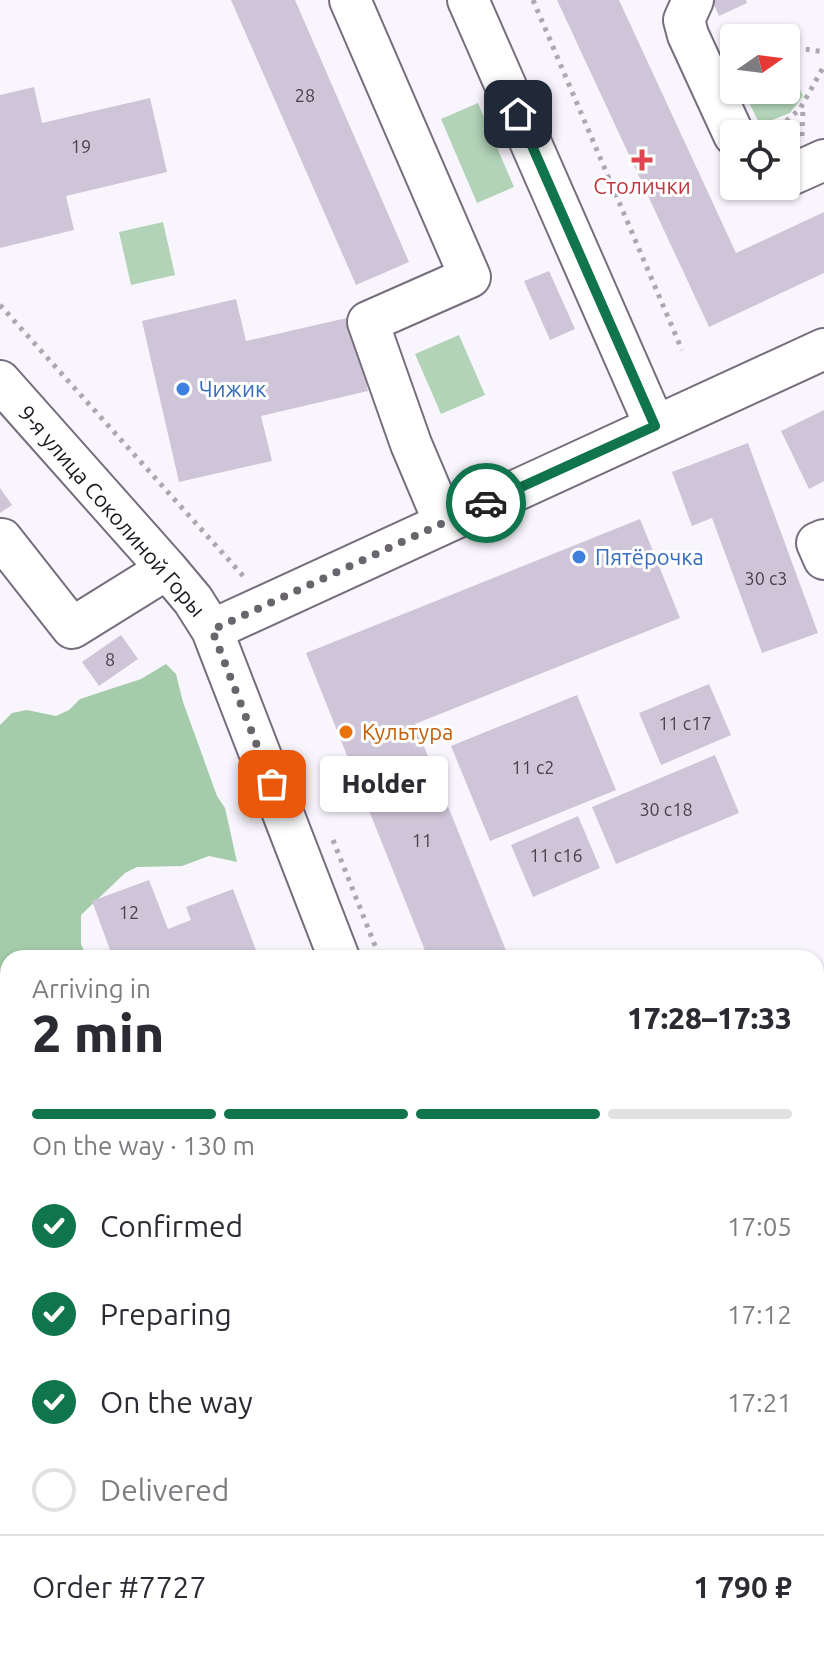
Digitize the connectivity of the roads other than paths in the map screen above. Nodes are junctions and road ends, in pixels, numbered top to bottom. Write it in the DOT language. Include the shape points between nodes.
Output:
graph roads {
  1 [pos="350,0"];
  2 [pos="468,0"];
  3 [pos="693,0"];
  4 [pos="727,120"];
  5 [pos="824,160"];
  6 [pos="800,171"];
  7 [pos="824,349"];
  8 [pos="0,381"];
  9 [pos="655,426"];
  10 [pos="444,522"];
  11 [pos="2,539"];
  12 [pos="824,540"];
  13 [pos="824,559"];
  14 [pos="167,569"];
  15 [pos="212,630"];
  16 [pos="336,950"];
  1 -- 10 [label="street" via="470,277 368,322"];
  2 -- 9 [label="street"];
  3 -- 4 [label="street" via="684,20 688,35"];
  5 -- 6 [label="street"];
  7 -- 9 [label="street"];
  8 -- 14 [label="street, 9-я улица Соколиной Горы"];
  9 -- 10 [label="street"];
  10 -- 15 [label="street"];
  11 -- 14 [label="street" via="72,628"];
  12 -- 13 [label="street" via="817,543"];
  14 -- 15 [label="street, 9-я улица Соколиной Горы"];
  15 -- 16 [label="street, 9-я улица Соколиной Горы"];
}
